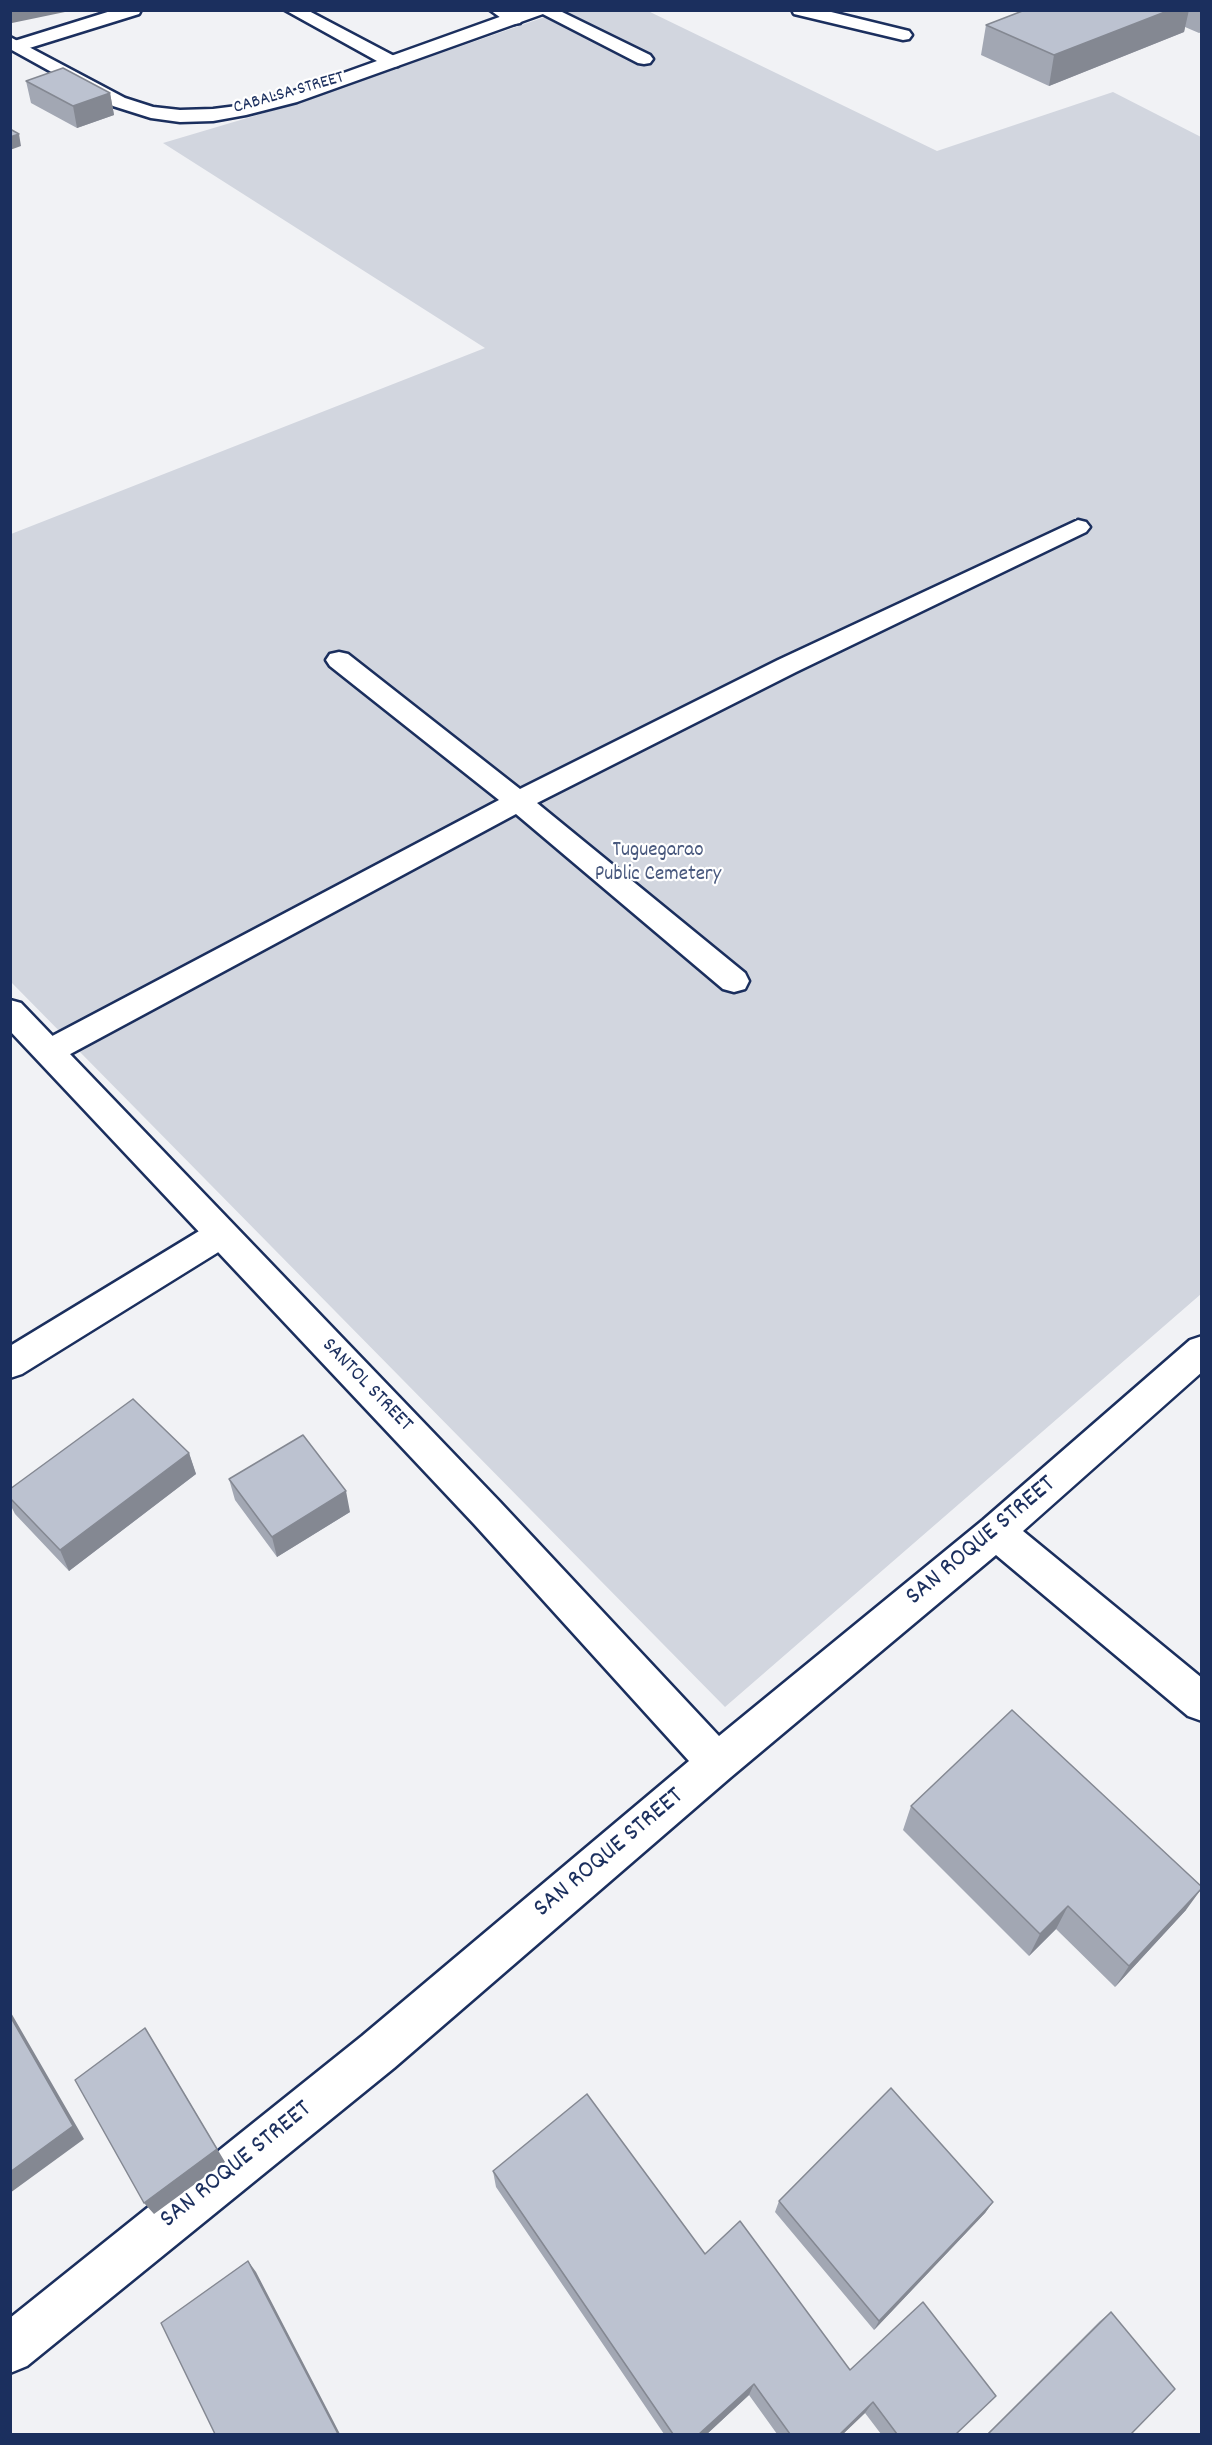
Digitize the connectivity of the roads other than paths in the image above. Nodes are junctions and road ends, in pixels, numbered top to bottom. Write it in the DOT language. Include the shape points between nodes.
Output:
graph roads {
  1 [pos="133,10"];
  2 [pos="293,10"];
  3 [pos="537,10"];
  4 [pos="543,10"];
  5 [pos="800,10"];
  6 [pos="506,15"];
  7 [pos="903,35"];
  8 [pos="14,44"];
  9 [pos="644,59"];
  10 [pos="392,62"];
  11 [pos="1078,527"];
  12 [pos="339,660"];
  13 [pos="518,801"];
  14 [pos="734,981"];
  15 [pos="10,1011"];
  16 [pos="50,1051"];
  17 [pos="221,1234"];
  18 [pos="1202,1350"];
  19 [pos="10,1364"];
  20 [pos="996,1532"];
  21 [pos="1202,1703"];
  22 [pos="717,1763"];
  23 [pos="10,2349"];
  1 -- 8 [label="street"];
  2 -- 10 [label="street"];
  3 -- 6 [label="street, CABALSA STREET"];
  4 -- 9 [label="street"];
  5 -- 7 [label="street"];
  6 -- 10 [label="street, CABALSA STREET"];
  8 -- 10 [label="street, CABALSA STREET" via="119,102 180,116 257,107"];
  11 -- 13 [label="street" via="787,666"];
  12 -- 13 [label="street"];
  13 -- 14 [label="street"];
  13 -- 16 [label="street"];
  15 -- 16 [label="street, SANTOL STREET"];
  16 -- 17 [label="street, SANTOL STREET"];
  17 -- 19 [label="street"];
  17 -- 22 [label="street, SANTOL STREET" via="487,1513"];
  18 -- 20 [label="street, SAN ROQUE STREET"];
  20 -- 21 [label="street"];
  20 -- 22 [label="street, SAN ROQUE STREET"];
  22 -- 23 [label="street, SAN ROQUE STREET" via="378,2052"];
}
